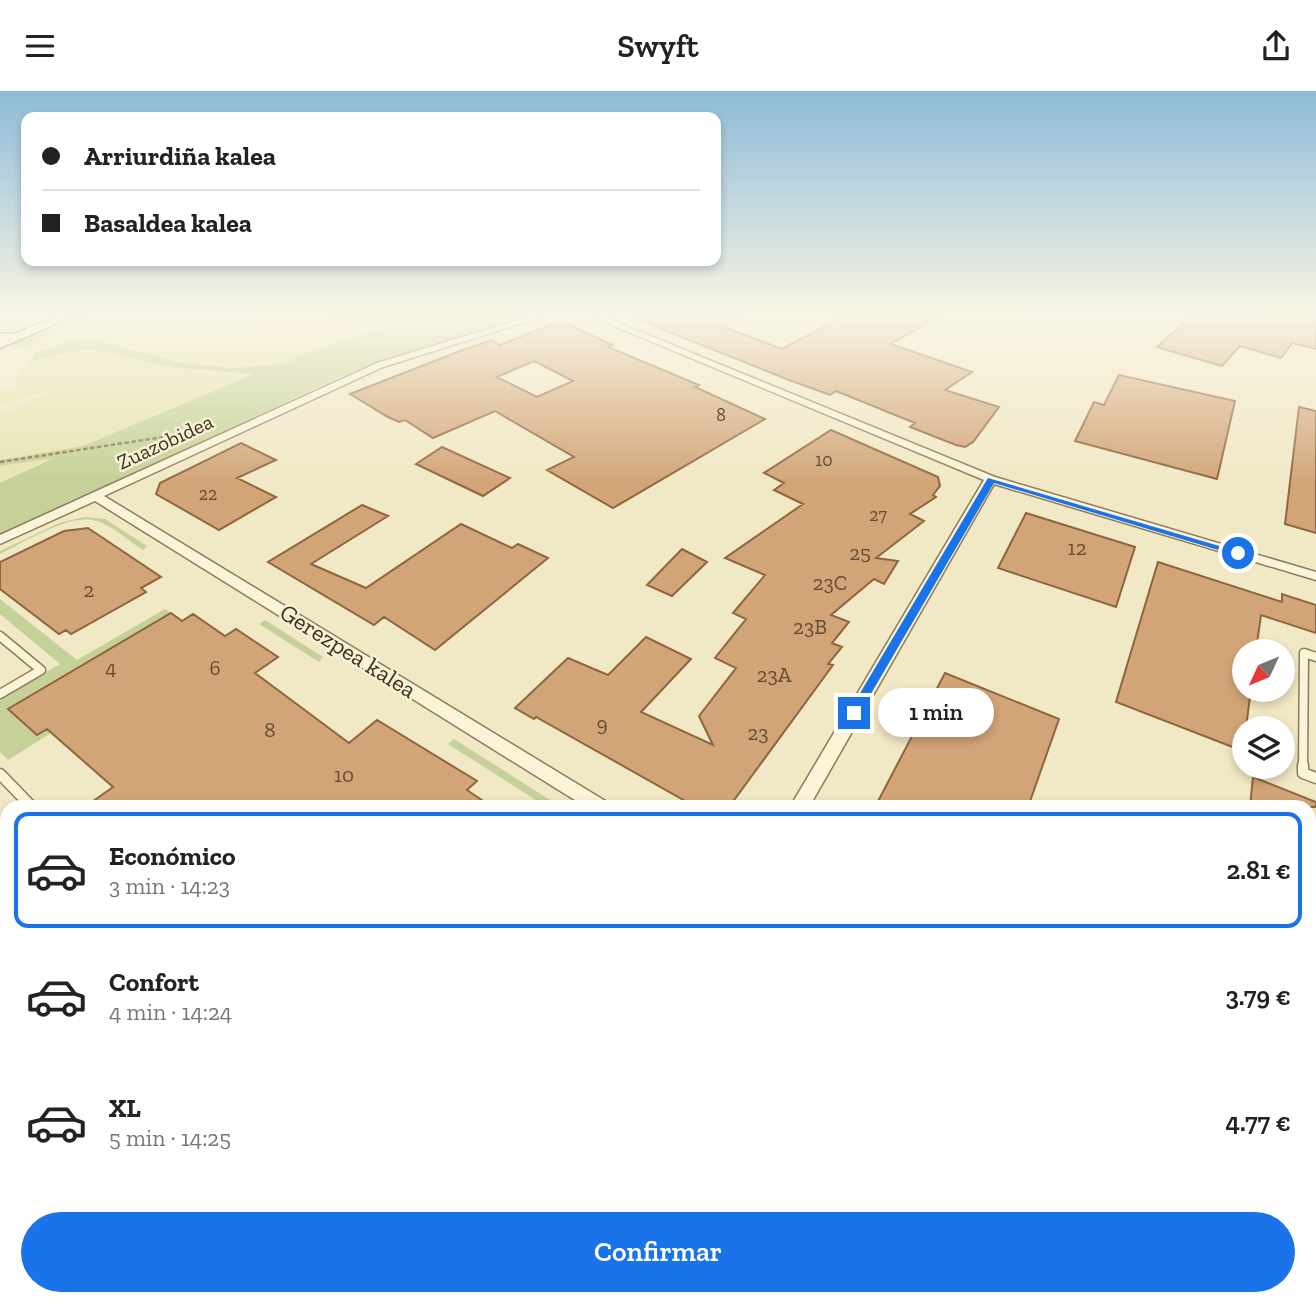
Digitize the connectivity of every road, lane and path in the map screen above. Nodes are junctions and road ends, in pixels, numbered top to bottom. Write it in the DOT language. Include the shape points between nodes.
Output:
graph roads {
  1 [pos="367,371"];
  2 [pos="727,371"];
  3 [pos="226,434"];
  4 [pos="0,462"];
  5 [pos="991,479"];
  6 [pos="94,496"];
  7 [pos="0,540"];
  8 [pos="1316,576"];
  9 [pos="0,636"];
  10 [pos="1316,657"];
  11 [pos="0,694"];
  12 [pos="0,774"];
  13 [pos="1316,778"];
  14 [pos="25,800"];
  15 [pos="590,800"];
  16 [pos="803,800"];
  1 -- 3 [label="street, Zuazobidea"];
  2 -- 5 [label="street"];
  3 -- 4 [label="path" via="206,430"];
  3 -- 6 [label="street, Zuazobidea"];
  5 -- 8 [label="street"];
  5 -- 16 [label="street"];
  6 -- 7 [label="street, Zuazobidea"];
  6 -- 15 [label="street, Gerezpea kalea"];
  9 -- 11 [label="lane" via="41,670"];
  10 -- 13 [label="lane" via="1304,653 1303,773"];
  12 -- 14 [label="lane"];
}
